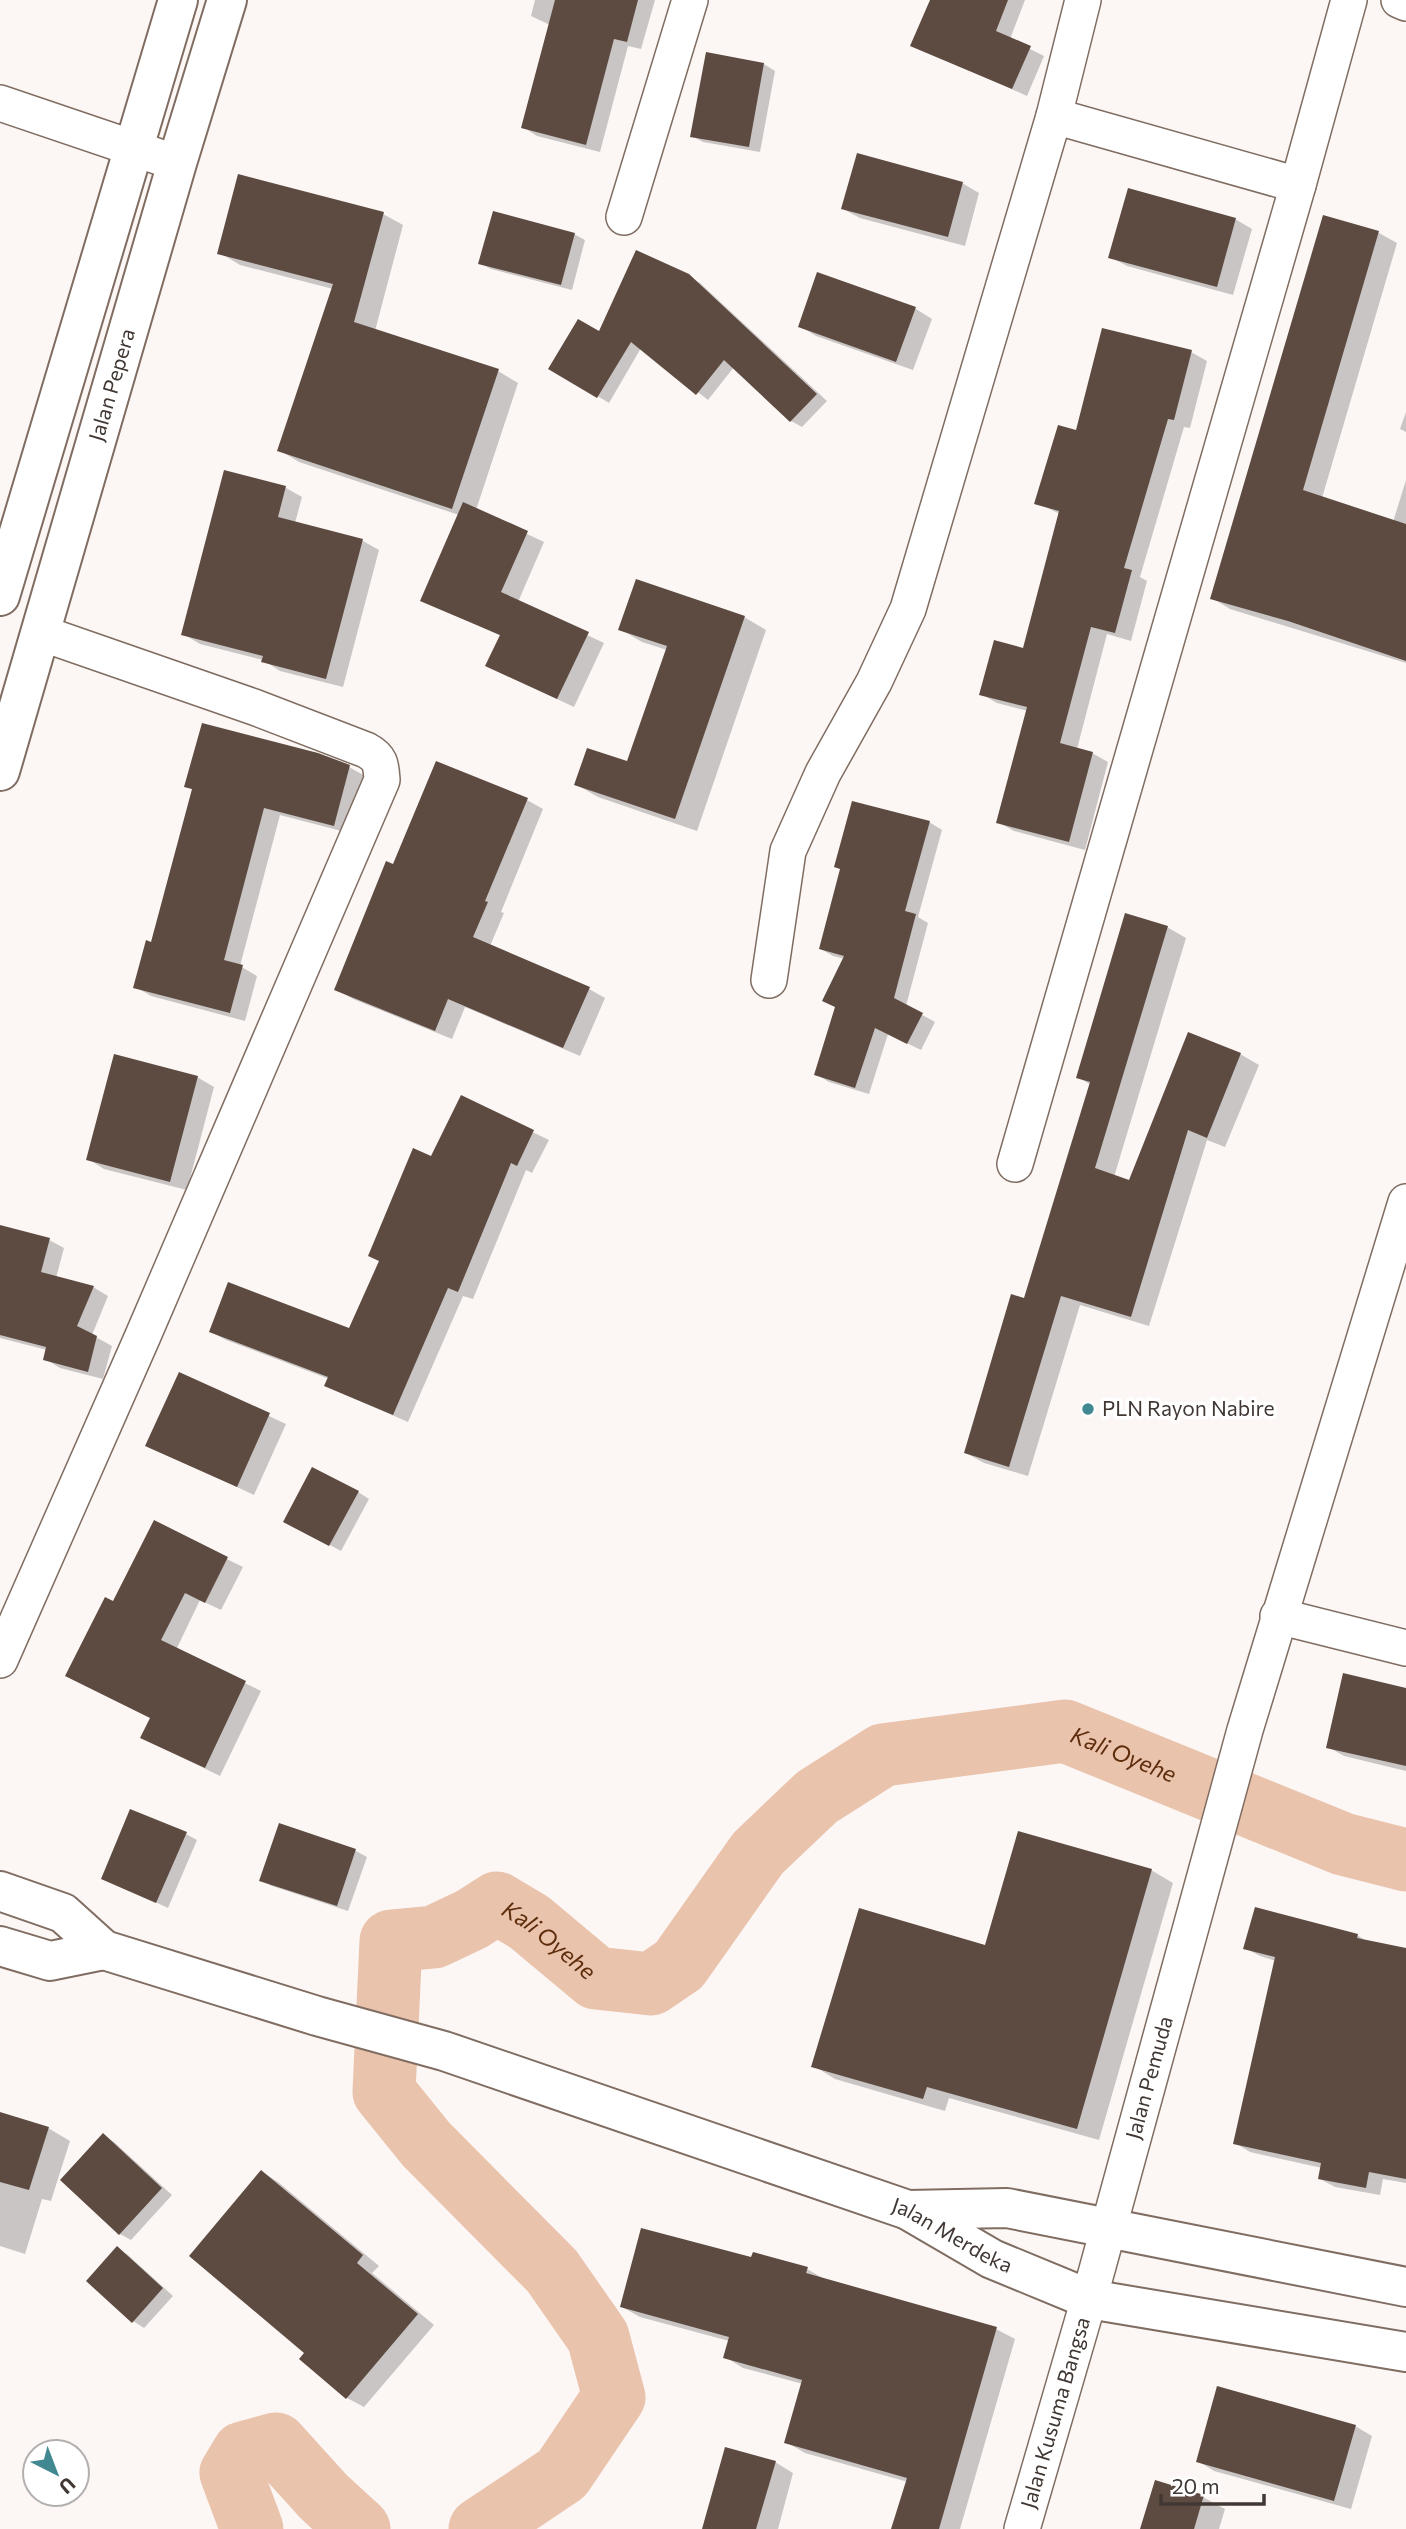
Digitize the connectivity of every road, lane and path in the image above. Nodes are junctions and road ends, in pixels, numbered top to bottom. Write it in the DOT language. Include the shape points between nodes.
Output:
graph roads {
  1 [pos="178,0"];
  2 [pos="227,0"];
  3 [pos="690,0"];
  4 [pos="1083,0"];
  5 [pos="1349,0"];
  6 [pos="1399,0"];
  7 [pos="1406,2"];
  8 [pos="0,103"];
  9 [pos="1055,117"];
  10 [pos="134,149"];
  11 [pos="177,163"];
  12 [pos="1298,185"];
  13 [pos="624,217"];
  14 [pos="0,596"];
  15 [pos="41,633"];
  16 [pos="0,771"];
  17 [pos="769,981"];
  18 [pos="1015,1164"];
  19 [pos="1406,1202"];
  20 [pos="1278,1616"];
  21 [pos="1406,1648"];
  22 [pos="0,1660"];
  23 [pos="0,1891"];
  24 [pos="0,1946"];
  25 [pos="104,1950"];
  26 [pos="908,2210"];
  27 [pos="1107,2230"];
  28 [pos="1406,2287"];
  29 [pos="1088,2299"];
  30 [pos="1406,2352"];
  31 [pos="1022,2529"];
  1 -- 10 [label="main road"];
  2 -- 11 [label="main road, Jalan Pepera"];
  3 -- 13 [label="street"];
  4 -- 9 [label="street"];
  5 -- 12 [label="street"];
  6 -- 7 [label="street"];
  8 -- 10 [label="street"];
  9 -- 12 [label="street"];
  9 -- 17 [label="street" via="908,609 788,851"];
  10 -- 11 [label="street"];
  10 -- 14 [label="main road"];
  11 -- 15 [label="main road, Jalan Pepera"];
  12 -- 18 [label="street"];
  15 -- 16 [label="main road, Jalan Pepera"];
  15 -- 22 [label="street" via="366,750 381,762 382,780"];
  19 -- 20 [label="street, Jalan Pemuda"];
  20 -- 21 [label="street"];
  20 -- 27 [label="street, Jalan Pemuda"];
  23 -- 25 [label="main road" via="63,1913"];
  24 -- 25 [label="main road" via="50,1961"];
  25 -- 26 [label="main road" via="444,2051"];
  26 -- 27 [label="main road, Jalan Merdeka" via="1007,2208"];
  26 -- 29 [label="main road, Jalan Merdeka" via="992,2259"];
  27 -- 28 [label="main road, Jalan Merdeka"];
  27 -- 29 [label="street, Jalan Pemuda"];
  29 -- 30 [label="main road, Jalan Merdeka"];
  29 -- 31 [label="street, Jalan Kusuma Bangsa"];
}
